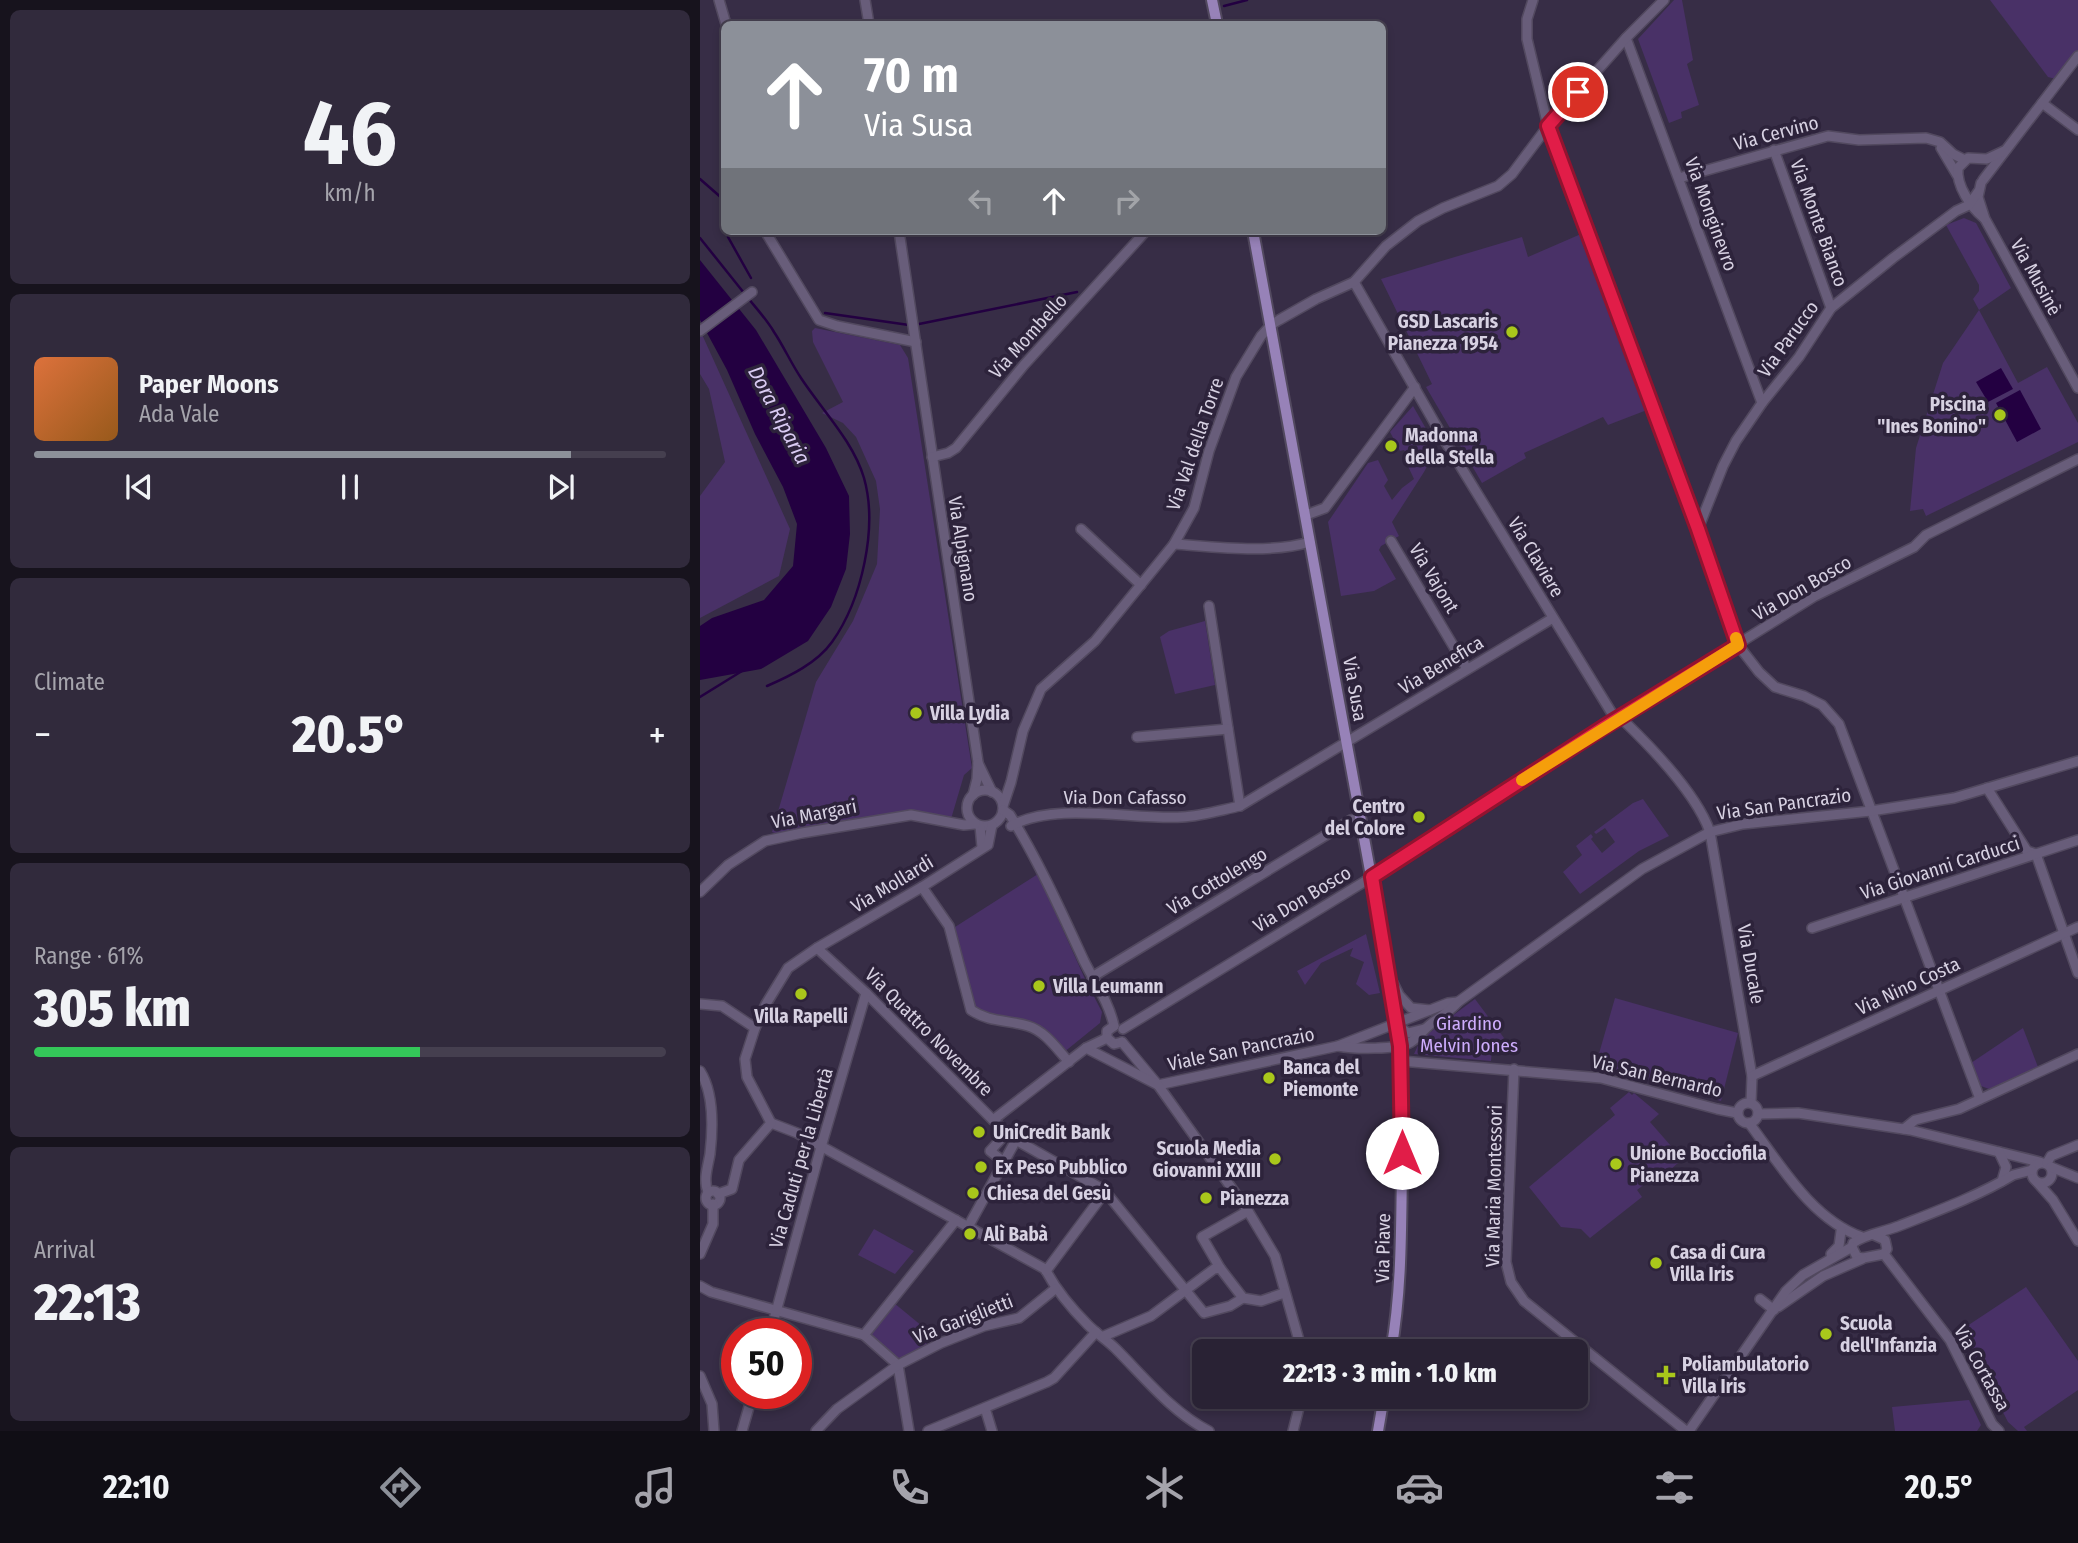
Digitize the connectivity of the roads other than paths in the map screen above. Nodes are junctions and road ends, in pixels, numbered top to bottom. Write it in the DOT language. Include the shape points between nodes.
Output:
graph roads {
  1 [pos="719,0"];
  2 [pos="865,0"];
  3 [pos="1212,0"];
  4 [pos="1533,0"];
  5 [pos="1664,0"];
  6 [pos="725,21"];
  7 [pos="868,21"];
  8 [pos="1216,21"];
  9 [pos="1626,38"];
  10 [pos="2078,56"];
  11 [pos="2042,103"];
  12 [pos="1548,126"];
  13 [pos="2078,130"];
  14 [pos="1926,138"];
  15 [pos="1774,150"];
  16 [pos="2004,151"];
  17 [pos="1978,159"];
  18 [pos="1965,160"];
  19 [pos="1679,178"];
  20 [pos="1958,178"];
  21 [pos="1981,185"];
  22 [pos="1964,191"];
  23 [pos="1970,204"];
  24 [pos="1956,211"];
  25 [pos="1985,219"];
  26 [pos="767,235"];
  27 [pos="900,235"];
  28 [pos="1142,235"];
  29 [pos="1255,235"];
  30 [pos="1354,282"];
  31 [pos="752,292"];
  32 [pos="1831,309"];
  33 [pos="1271,325"];
  34 [pos="700,331"];
  35 [pos="916,342"];
  36 [pos="1415,387"];
  37 [pos="2078,388"];
  38 [pos="1762,403"];
  39 [pos="932,457"];
  40 [pos="2078,459"];
  41 [pos="1306,515"];
  42 [pos="1081,529"];
  43 [pos="1698,529"];
  44 [pos="1391,541"];
  45 [pos="1310,542"];
  46 [pos="1174,544"];
  47 [pos="1141,585"];
  48 [pos="1209,606"];
  49 [pos="1553,618"];
  50 [pos="1738,645"];
  51 [pos="1467,669"];
  52 [pos="1616,720"];
  53 [pos="1228,729"];
  54 [pos="1137,737"];
  55 [pos="1347,741"];
  56 [pos="2078,761"];
  57 [pos="978,762"];
  58 [pos="1013,773"];
  59 [pos="1987,788"];
  60 [pos="994,793"];
  61 [pos="973,795"];
  62 [pos="1240,806"];
  63 [pos="1003,808"];
  64 [pos="1871,811"];
  65 [pos="968,813"];
  66 [pos="1362,818"];
  67 [pos="951,822"];
  68 [pos="995,824"];
  69 [pos="977,825"];
  70 [pos="1014,826"];
  71 [pos="1710,832"];
  72 [pos="2078,840"];
  73 [pos="982,847"];
  74 [pos="2036,854"];
  75 [pos="1372,877"];
  76 [pos="922,887"];
  77 [pos="700,892"];
  78 [pos="1904,899"];
  79 [pos="2078,927"];
  80 [pos="1812,928"];
  81 [pos="2063,934"];
  82 [pos="817,948"];
  83 [pos="2078,973"];
  84 [pos="1390,976"];
  85 [pos="1092,977"];
  86 [pos="1939,992"];
  87 [pos="866,993"];
  88 [pos="1458,1002"];
  89 [pos="700,1004"];
  90 [pos="1435,1010"];
  91 [pos="1398,1025"];
  92 [pos="1119,1027"];
  93 [pos="755,1028"];
  94 [pos="1425,1029"];
  95 [pos="1107,1038"];
  96 [pos="1122,1042"];
  97 [pos="1338,1046"];
  98 [pos="1400,1046"];
  99 [pos="1086,1048"];
  100 [pos="2078,1054"];
  101 [pos="1401,1061"];
  102 [pos="1069,1062"];
  103 [pos="1514,1069"];
  104 [pos="700,1071"];
  105 [pos="1752,1076"];
  106 [pos="1155,1082"];
  107 [pos="1980,1100"];
  108 [pos="1751,1103"];
  109 [pos="1013,1106"];
  110 [pos="1737,1112"];
  111 [pos="1758,1114"];
  112 [pos="993,1120"];
  113 [pos="771,1123"];
  114 [pos="1749,1123"];
  115 [pos="1903,1129"];
  116 [pos="1010,1134"];
  117 [pos="2078,1145"];
  118 [pos="821,1147"];
  119 [pos="2003,1153"];
  120 [pos="1004,1162"];
  121 [pos="2039,1170"];
  122 [pos="2078,1179"];
  123 [pos="2049,1180"];
  124 [pos="2001,1182"];
  125 [pos="1105,1192"];
  126 [pos="713,1193"];
  127 [pos="2053,1200"];
  128 [pos="1248,1210"];
  129 [pos="956,1220"];
  130 [pos="1835,1223"];
  131 [pos="968,1227"];
  132 [pos="1898,1227"];
  133 [pos="1841,1231"];
  134 [pos="1874,1236"];
  135 [pos="1862,1237"];
  136 [pos="2078,1241"];
  137 [pos="1852,1245"];
  138 [pos="1885,1252"];
  139 [pos="700,1254"];
  140 [pos="1863,1258"];
  141 [pos="1817,1267"];
  142 [pos="1220,1268"];
  143 [pos="1046,1271"];
  144 [pos="700,1286"];
  145 [pos="1055,1289"];
  146 [pos="1185,1290"];
  147 [pos="1284,1293"];
  148 [pos="1243,1298"];
  149 [pos="1760,1300"];
  150 [pos="777,1309"];
  151 [pos="1775,1309"];
  152 [pos="774,1318"];
  153 [pos="1100,1334"];
  154 [pos="864,1335"];
  155 [pos="1298,1339"];
  156 [pos="1393,1339"];
  157 [pos="898,1365"];
  158 [pos="700,1376"];
  159 [pos="985,1408"];
  160 [pos="748,1409"];
  161 [pos="1299,1409"];
  162 [pos="1382,1409"];
  163 [pos="714,1431"];
  164 [pos="742,1431"];
  165 [pos="816,1431"];
  166 [pos="909,1431"];
  167 [pos="928,1431"];
  168 [pos="992,1431"];
  169 [pos="1209,1431"];
  170 [pos="1293,1431"];
  171 [pos="1378,1431"];
  172 [pos="1688,1431"];
  173 [pos="1999,1431"];
  1 -- 6 [label="street"];
  2 -- 7 [label="street"];
  3 -- 8 [label="main road"];
  4 -- 12 [label="street" via="1527,39"];
  5 -- 9 [label="street, Via Val della Torre"];
  9 -- 12 [label="street, Via Val della Torre"];
  9 -- 19 [label="street, Via Monginevro"];
  10 -- 11 [label="street"];
  11 -- 13 [label="street"];
  11 -- 16 [label="street"];
  12 -- 30 [label="street, Via Val della Torre" via="1498,186 1418,221 1386,246"];
  12 -- 43 [label="street"];
  14 -- 15 [label="street, Via Cervino" via="1828,136"];
  14 -- 18 [label="street"];
  14 -- 20 [label="street" via="1941,148"];
  15 -- 19 [label="street, Via Cervino"];
  15 -- 32 [label="street, Via Monte Bianco"];
  16 -- 17 [label="street"];
  16 -- 21 [label="street"];
  17 -- 18 [label="street"];
  17 -- 21 [label="street" via="1984,166"];
  18 -- 20 [label="street" via="1958,168"];
  19 -- 38 [label="street, Via Monginevro"];
  20 -- 21 [label="street" via="1971,187"];
  20 -- 22 [label="street"];
  21 -- 23 [label="street"];
  21 -- 25 [label="street"];
  22 -- 23 [label="street"];
  22 -- 24 [label="street"];
  23 -- 24 [label="street, Via Parucco"];
  23 -- 25 [label="street"];
  24 -- 25 [label="street"];
  24 -- 32 [label="street, Via Parucco"];
  25 -- 37 [label="street, Via Musinè"];
  26 -- 35 [label="street" via="819,320"];
  27 -- 35 [label="street, Via Alpignano"];
  28 -- 39 [label="street, Via Mombello" via="956,448"];
  29 -- 33 [label="main road, Via Susa"];
  30 -- 33 [label="street, Via Val della Torre"];
  30 -- 36 [label="street, Via Claviere"];
  31 -- 34 [label="street"];
  32 -- 38 [label="street, Via Parucco"];
  33 -- 41 [label="main road, Via Susa"];
  33 -- 46 [label="street, Via Val della Torre" via="1236,377 1194,508"];
  35 -- 39 [label="street, Via Alpignano"];
  36 -- 41 [label="street" via="1325,509"];
  36 -- 49 [label="street, Via Claviere"];
  38 -- 43 [label="street, Via Parucco" via="1727,458"];
  39 -- 57 [label="street, Via Alpignano"];
  40 -- 50 [label="street, Via Don Bosco" via="1926,535 1914,547 1815,596"];
  41 -- 45 [label="main road, Via Susa"];
  42 -- 47 [label="street"];
  43 -- 50 [label="street"];
  44 -- 51 [label="street, Via Vajont"];
  45 -- 46 [label="street" via="1239,548"];
  45 -- 55 [label="main road, Via Susa"];
  46 -- 47 [label="street, Via Val della Torre"];
  47 -- 58 [label="street, Via Val della Torre" via="1095,641 1041,690 1023,732"];
  48 -- 53 [label="street"];
  49 -- 51 [label="street, Via Benefica"];
  49 -- 52 [label="street, Via Claviere"];
  50 -- 52 [label="street, Via Don Bosco"];
  50 -- 64 [label="street" via="1774,687 1815,701 1835,717"];
  51 -- 55 [label="street, Via Benefica"];
  52 -- 71 [label="street, Via Claviere" via="1625,722 1669,768"];
  52 -- 75 [label="street, Via Don Bosco"];
  53 -- 54 [label="street"];
  53 -- 62 [label="street"];
  55 -- 62 [label="street, Via Don Cafasso"];
  55 -- 66 [label="main road, Via Susa"];
  56 -- 59 [label="street, Via San Pancrazio"];
  57 -- 60 [label="street, Via Alpignano"];
  57 -- 61 [label="street, Via Alpignano"];
  58 -- 60 [label="street, Via Val della Torre"];
  58 -- 63 [label="street, Via Val della Torre"];
  59 -- 64 [label="street, Via San Pancrazio"];
  59 -- 74 [label="street" via="2027,851"];
  60 -- 61 [label="street"];
  60 -- 63 [label="street"];
  61 -- 65 [label="street"];
  62 -- 70 [label="street, Via Don Cafasso" via="1182,817 1037,816"];
  63 -- 68 [label="street"];
  63 -- 70 [label="street"];
  64 -- 71 [label="street, Via San Pancrazio" via="1743,824"];
  64 -- 78 [label="street"];
  65 -- 67 [label="street"];
  65 -- 69 [label="street"];
  66 -- 75 [label="main road, Via Susa"];
  66 -- 85 [label="street, Via Cottolengo" via="1351,820"];
  67 -- 69 [label="street, Via Margari"];
  67 -- 77 [label="street, Via Margari" via="911,815 765,841 728,865"];
  68 -- 69 [label="street"];
  68 -- 70 [label="street"];
  68 -- 73 [label="street" via="990,843"];
  69 -- 73 [label="street"];
  70 -- 85 [label="street" via="1044,872"];
  71 -- 88 [label="street, Via San Pancrazio" via="1642,869"];
  71 -- 105 [label="street, Via Ducale"];
  72 -- 74 [label="street, Via Giovanni Carducci"];
  73 -- 76 [label="street, Via Mollardi"];
  74 -- 78 [label="street, Via Giovanni Carducci"];
  74 -- 81 [label="street"];
  75 -- 84 [label="main road, Via Susa"];
  75 -- 92 [label="street, Via Don Bosco"];
  76 -- 82 [label="street, Via Mollardi"];
  76 -- 102 [label="street" via="949,926 971,1010 982,1018 1041,1032"];
  78 -- 80 [label="street, Via Giovanni Carducci"];
  78 -- 86 [label="street"];
  79 -- 81 [label="street, Via Nino Costa"];
  81 -- 83 [label="street"];
  81 -- 86 [label="street, Via Nino Costa"];
  82 -- 87 [label="street, Via Quattro Novembre"];
  82 -- 93 [label="street, Via Mollardi" via="788,968"];
  84 -- 90 [label="street" via="1411,1008"];
  84 -- 91 [label="main road, Via Susa"];
  85 -- 92 [label="street"];
  86 -- 105 [label="street, Via Nino Costa"];
  86 -- 107 [label="street"];
  87 -- 112 [label="street, Via Quattro Novembre"];
  87 -- 118 [label="street, Via Caduti per la Libertà"];
  88 -- 90 [label="street, Viale San Pancrazio"];
  88 -- 94 [label="street"];
  89 -- 93 [label="street" via="722,1006"];
  90 -- 91 [label="street, Viale San Pancrazio"];
  91 -- 94 [label="street" via="1408,1033"];
  91 -- 97 [label="street, Viale San Pancrazio"];
  91 -- 98 [label="main road, Via Susa"];
  92 -- 95 [label="street" via="1109,1029"];
  92 -- 96 [label="street" via="1125,1036"];
  93 -- 113 [label="street, Via Mollardi" via="745,1059 747,1077"];
  94 -- 98 [label="street"];
  95 -- 96 [label="street" via="1114,1044"];
  95 -- 99 [label="street"];
  96 -- 106 [label="street"];
  97 -- 98 [label="street, Viale San Pancrazio"];
  97 -- 106 [label="street, Viale San Pancrazio"];
  98 -- 101 [label="main road, Via Susa"];
  99 -- 102 [label="street"];
  99 -- 106 [label="street"];
  100 -- 107 [label="street"];
  101 -- 103 [label="street, Via San Bernardo"];
  101 -- 156 [label="main road, Via Piave" via="1400,1286"];
  102 -- 109 [label="street"];
  103 -- 110 [label="street, Via San Bernardo" via="1601,1078"];
  103 -- 172 [label="street, Via Maria Montessori" via="1506,1262 1511,1282 1524,1301 1555,1328"];
  104 -- 126 [label="street" via="710,1102 706,1181"];
  105 -- 108 [label="street, Via Ducale"];
  106 -- 128 [label="street"];
  107 -- 115 [label="street" via="1915,1120"];
  108 -- 110 [label="street, Via San Bernardo" via="1742,1104"];
  108 -- 111 [label="street"];
  109 -- 112 [label="street"];
  109 -- 116 [label="street" via="1007,1120"];
  110 -- 114 [label="street, Via San Bernardo"];
  111 -- 114 [label="street"];
  111 -- 115 [label="street" via="1798,1112"];
  112 -- 116 [label="street, Via Quattro Novembre"];
  113 -- 118 [label="street"];
  113 -- 126 [label="street" via="739,1160 732,1189"];
  114 -- 130 [label="street" via="1795,1185"];
  115 -- 119 [label="street"];
  116 -- 120 [label="street"];
  116 -- 120 [label="street" via="990,1151"];
  116 -- 125 [label="street, Via Quattro Novembre"];
  117 -- 121 [label="street" via="2052,1156"];
  118 -- 129 [label="street"];
  118 -- 150 [label="street, Via Caduti per la Libertà"];
  119 -- 121 [label="street"];
  119 -- 124 [label="street" via="2006,1167"];
  120 -- 131 [label="street"];
  121 -- 122 [label="street"];
  121 -- 123 [label="street" via="2042,1183"];
  121 -- 124 [label="street"];
  121 -- 127 [label="street"];
  122 -- 123 [label="street"];
  123 -- 127 [label="street"];
  124 -- 132 [label="street"];
  125 -- 143 [label="street"];
  125 -- 146 [label="street, Via Quattro Novembre"];
  126 -- 139 [label="street" via="706,1200 713,1205 713,1224"];
  127 -- 136 [label="street"];
  128 -- 142 [label="street" via="1202,1237"];
  128 -- 147 [label="street" via="1275,1256"];
  129 -- 131 [label="street"];
  129 -- 154 [label="street"];
  130 -- 133 [label="street"];
  130 -- 135 [label="street"];
  131 -- 143 [label="street"];
  132 -- 134 [label="street"];
  132 -- 138 [label="street"];
  133 -- 137 [label="street"];
  133 -- 141 [label="street" via="1839,1246"];
  134 -- 135 [label="street"];
  134 -- 138 [label="street, Via Cortassa" via="1885,1240"];
  135 -- 137 [label="street"];
  137 -- 140 [label="street" via="1853,1253"];
  137 -- 141 [label="street"];
  138 -- 140 [label="street"];
  138 -- 173 [label="street, Via Cortassa" via="1950,1340"];
  140 -- 151 [label="street" via="1823,1276"];
  141 -- 151 [label="street" via="1786,1291"];
  142 -- 146 [label="street"];
  142 -- 148 [label="street"];
  143 -- 145 [label="street"];
  144 -- 150 [label="street"];
  145 -- 153 [label="street"];
  145 -- 157 [label="street, Via Gariglietti" via="1019,1318 984,1326"];
  146 -- 148 [label="street, Via Quattro Novembre" via="1204,1313"];
  146 -- 153 [label="street" via="1144,1320"];
  147 -- 148 [label="street" via="1261,1301"];
  147 -- 155 [label="street"];
  149 -- 151 [label="street"];
  150 -- 152 [label="street, Via Caduti per la Libertà"];
  150 -- 154 [label="street"];
  151 -- 172 [label="street"];
  153 -- 159 [label="street" via="1055,1378"];
  153 -- 169 [label="street" via="1175,1408"];
  154 -- 157 [label="street"];
  157 -- 165 [label="street, Via Gariglietti" via="837,1409"];
  157 -- 166 [label="street"];
  158 -- 163 [label="street" via="712,1404"];
  159 -- 167 [label="street"];
  159 -- 168 [label="street"];
  160 -- 164 [label="street"];
  161 -- 170 [label="street"];
  162 -- 171 [label="main road"];
}
